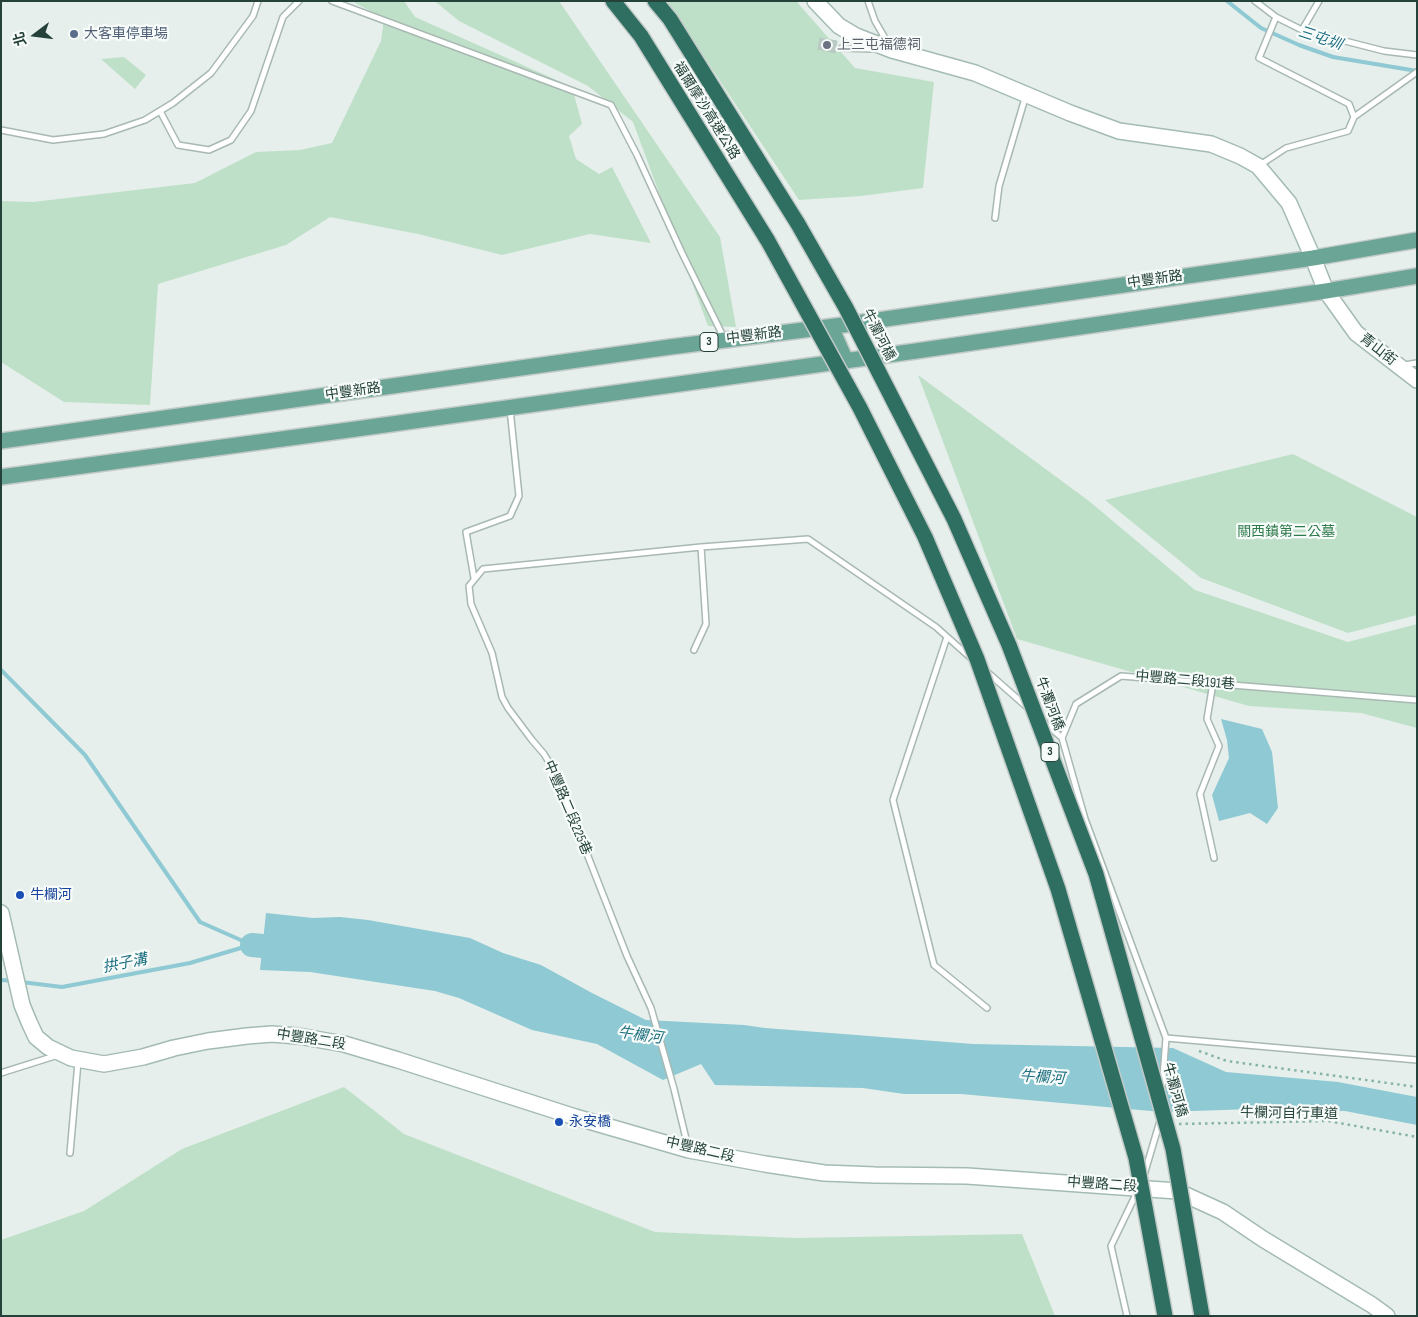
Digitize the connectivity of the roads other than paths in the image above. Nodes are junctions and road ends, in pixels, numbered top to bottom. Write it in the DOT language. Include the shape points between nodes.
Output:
graph roads {
  1 [pos="258,1"];
  2 [pos="299,1"];
  3 [pos="332,1"];
  4 [pos="612,1"];
  5 [pos="655,1"];
  6 [pos="815,1"];
  7 [pos="868,1"];
  8 [pos="1255,1"];
  9 [pos="1319,1"];
  10 [pos="1276,17"];
  11 [pos="1302,30"];
  12 [pos="842,48"];
  13 [pos="892,50"];
  14 [pos="1417,55"];
  15 [pos="1417,72"];
  16 [pos="1026,95"];
  17 [pos="160,111"];
  18 [pos="1354,117"];
  19 [pos="1,130"];
  20 [pos="1258,166"];
  21 [pos="996,218"];
  22 [pos="798,224"];
  23 [pos="1417,240"];
  24 [pos="1313,258"];
  25 [pos="1417,276"];
  26 [pos="1326,291"];
  27 [pos="830,327"];
  28 [pos="725,340"];
  29 [pos="846,361"];
  30 [pos="1417,363"];
  31 [pos="1398,366"];
  32 [pos="1417,380"];
  33 [pos="510,408"];
  34 [pos="1,441"];
  35 [pos="1,477"];
  36 [pos="700,547"];
  37 [pos="474,578"];
  38 [pos="947,637"];
  39 [pos="694,650"];
  40 [pos="1213,683"];
  41 [pos="1417,700"];
  42 [pos="1062,738"];
  43 [pos="1214,858"];
  44 [pos="1,913"];
  45 [pos="5,948"];
  46 [pos="987,1008"];
  47 [pos="1166,1038"];
  48 [pos="61,1054"];
  49 [pos="78,1059"];
  50 [pos="1417,1060"];
  51 [pos="1,1073"];
  52 [pos="689,1150"];
  53 [pos="70,1153"];
  54 [pos="1140,1188"];
  55 [pos="1127,1316"];
  56 [pos="1165,1316"];
  57 [pos="1202,1316"];
  58 [pos="1387,1316"];
  1 -- 17 [label="lane" via="253,16 211,74"];
  2 -- 17 [label="lane" via="282,17 251,111 231,140 208,150 178,145"];
  3 -- 28 [label="lane" via="611,105"];
  4 -- 56 [label="highway, 福爾摩沙高速公路, bridge" via="641,36 768,241 860,408 925,537 977,660 1058,889 1136,1158"];
  5 -- 22 [label="highway, 福爾摩沙高速公路 / 3" via="670,19"];
  6 -- 13 [label="street" via="838,26"];
  7 -- 13 [label="lane" via="875,21"];
  8 -- 10 [label="lane"];
  9 -- 11 [label="lane"];
  10 -- 11 [label="lane"];
  10 -- 18 [label="lane" via="1259,58 1349,104"];
  11 -- 14 [label="lane" via="1384,51"];
  12 -- 13 [label="lane"];
  13 -- 16 [label="street" via="975,73"];
  15 -- 18 [label="lane"];
  16 -- 20 [label="street" via="1119,131 1211,144"];
  16 -- 21 [label="lane" via="999,186"];
  17 -- 19 [label="lane" via="104,134 53,140"];
  18 -- 20 [label="lane" via="1348,131 1286,148"];
  20 -- 24 [label="street, 青山街" via="1289,203"];
  22 -- 57 [label="highway, 牛瀾河橋 / 3, bridge" via="846,308 954,519 1009,645 1096,874 1173,1149"];
  23 -- 24 [label="main road, 中豐新路 / 3"];
  24 -- 26 [label="street, 青山街"];
  24 -- 27 [label="main road, 中豐新路 / 3"];
  25 -- 26 [label="main road"];
  26 -- 29 [label="main road"];
  26 -- 31 [label="street, 青山街" via="1356,333"];
  27 -- 28 [label="main road, 中豐新路 / 3"];
  27 -- 29 [label="main road"];
  28 -- 34 [label="main road, 中豐新路 / 3"];
  29 -- 33 [label="main road"];
  30 -- 31 [label="lane"];
  31 -- 32 [label="street, 青山街"];
  33 -- 35 [label="main road"];
  33 -- 37 [label="lane, 中豐路二段225巷" via="519,496 510,516 466,532"];
  36 -- 37 [label="lane" via="483,569"];
  36 -- 38 [label="lane" via="808,539"];
  36 -- 39 [label="lane" via="706,624"];
  37 -- 52 [label="lane, 中豐路二段225巷" via="469,586 471,604 492,652 502,697 555,772 650,1008"];
  38 -- 42 [label="lane"];
  38 -- 46 [label="lane" via="893,800 934,965"];
  40 -- 41 [label="lane, 中豐路二段191巷"];
  40 -- 42 [label="lane, 中豐路二段191巷" via="1121,676 1076,704"];
  40 -- 43 [label="lane" via="1207,719 1219,746 1200,794"];
  42 -- 47 [label="lane" via="1085,819"];
  44 -- 45 [label="street"];
  45 -- 48 [label="street, 中豐路二段" via="22,1005 36,1037"];
  47 -- 50 [label="lane"];
  47 -- 54 [label="lane, bridge" via="1160,1123"];
  48 -- 49 [label="street, 中豐路二段"];
  48 -- 51 [label="lane"];
  49 -- 52 [label="street, 中豐路二段" via="104,1064 238,1037 298,1036 344,1044"];
  49 -- 53 [label="lane"];
  52 -- 54 [label="street, 中豐路二段" via="824,1173 967,1176"];
  54 -- 55 [label="lane" via="1111,1246"];
  54 -- 58 [label="street, 中豐路二段" via="1177,1191 1223,1212"];
}
